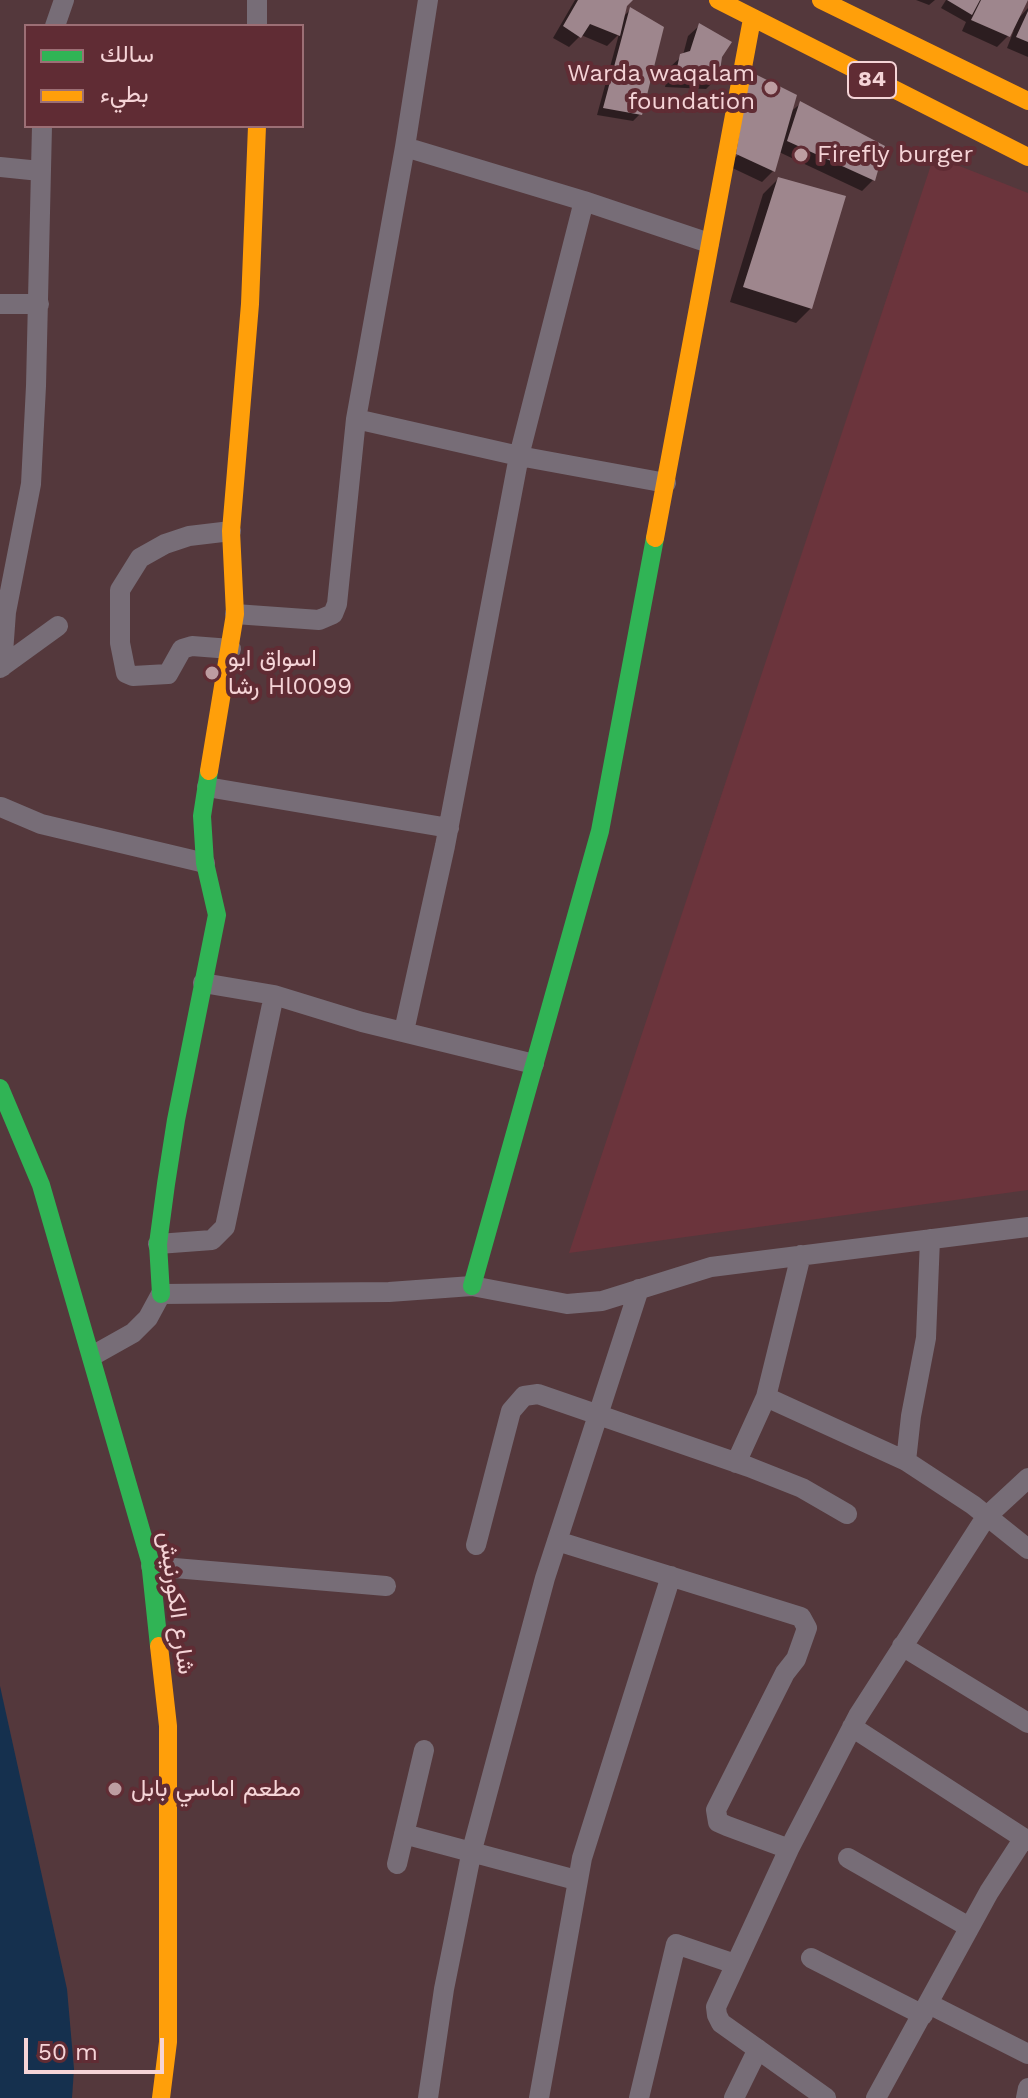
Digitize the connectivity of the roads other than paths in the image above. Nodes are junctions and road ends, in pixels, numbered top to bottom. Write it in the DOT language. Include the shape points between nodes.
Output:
graph roads {
  1 [pos="64,0"];
  2 [pos="257,0"];
  3 [pos="428,0"];
  4 [pos="718,0"];
  5 [pos="821,0"];
  6 [pos="858,9"];
  7 [pos="752,19"];
  8 [pos="56,24"];
  9 [pos="257,24"];
  10 [pos="1028,101"];
  11 [pos="42,128"];
  12 [pos="257,128"];
  13 [pos="405,147"];
  14 [pos="1028,157"];
  15 [pos="0,167"];
  16 [pos="40,171"];
  17 [pos="584,201"];
  18 [pos="709,243"];
  19 [pos="0,304"];
  20 [pos="39,304"];
  21 [pos="356,419"];
  22 [pos="519,456"];
  23 [pos="666,483"];
  24 [pos="231,531"];
  25 [pos="235,614"];
  26 [pos="58,626"];
  27 [pos="231,649"];
  28 [pos="1,668"];
  29 [pos="207,787"];
  30 [pos="1,807"];
  31 [pos="449,828"];
  32 [pos="205,863"];
  33 [pos="203,983"];
  34 [pos="274,995"];
  35 [pos="404,1031"];
  36 [pos="534,1064"];
  37 [pos="0,1088"];
  38 [pos="1028,1227"];
  39 [pos="930,1239"];
  40 [pos="158,1244"];
  41 [pos="801,1255"];
  42 [pos="472,1286"];
  43 [pos="639,1289"];
  44 [pos="161,1294"];
  45 [pos="92,1356"];
  46 [pos="766,1397"];
  47 [pos="599,1414"];
  48 [pos="906,1461"];
  49 [pos="736,1463"];
  50 [pos="1028,1478"];
  51 [pos="847,1514"];
  52 [pos="986,1517"];
  53 [pos="557,1541"];
  54 [pos="476,1545"];
  55 [pos="1028,1549"];
  56 [pos="151,1566"];
  57 [pos="671,1576"];
  58 [pos="386,1586"];
  59 [pos="902,1646"];
  60 [pos="1028,1723"];
  61 [pos="852,1727"];
  62 [pos="424,1750"];
  63 [pos="404,1834"];
  64 [pos="1026,1840"];
  65 [pos="789,1849"];
  66 [pos="472,1850"];
  67 [pos="848,1858"];
  68 [pos="397,1864"];
  69 [pos="576,1880"];
  70 [pos="969,1927"];
  71 [pos="811,1958"];
  72 [pos="735,1964"];
  73 [pos="926,2010"];
  74 [pos="758,2049"];
  75 [pos="1028,2054"];
  76 [pos="1028,2088"];
  77 [pos="161,2098"];
  78 [pos="428,2098"];
  79 [pos="539,2098"];
  80 [pos="639,2098"];
  81 [pos="734,2098"];
  82 [pos="826,2098"];
  83 [pos="876,2098"];
  84 [pos="1026,2098"];
  1 -- 8 [label="street"];
  2 -- 9 [label="street"];
  3 -- 13 [label="street"];
  4 -- 7 [label="street, 84"];
  5 -- 6 [label="street, 84"];
  6 -- 10 [label="street, 84"];
  7 -- 14 [label="street, 84"];
  7 -- 18 [label="street"];
  11 -- 16 [label="street"];
  12 -- 24 [label="street" via="250,304"];
  13 -- 17 [label="street"];
  13 -- 21 [label="street"];
  15 -- 16 [label="street"];
  16 -- 20 [label="street"];
  17 -- 18 [label="street"];
  17 -- 22 [label="street"];
  18 -- 23 [label="street"];
  19 -- 20 [label="street"];
  20 -- 28 [label="street" via="31,484 6,612"];
  21 -- 22 [label="street"];
  21 -- 25 [label="street" via="333,614 319,620"];
  22 -- 23 [label="street"];
  22 -- 31 [label="street"];
  23 -- 36 [label="street" via="600,831"];
  24 -- 25 [label="street"];
  24 -- 27 [label="street" via="189,536 140,558 120,590 120,643 126,673 133,676 168,674 182,649 192,646"];
  25 -- 27 [label="street"];
  26 -- 28 [label="street"];
  27 -- 29 [label="street"];
  29 -- 31 [label="street"];
  29 -- 32 [label="street" via="202,816"];
  30 -- 32 [label="street" via="41,824"];
  31 -- 35 [label="street"];
  32 -- 33 [label="street" via="217,915"];
  33 -- 34 [label="street"];
  33 -- 40 [label="street"];
  34 -- 35 [label="street"];
  34 -- 40 [label="street" via="225,1227 212,1240"];
  35 -- 36 [label="street"];
  36 -- 42 [label="street"];
  37 -- 45 [label="street, شارع الكورنيش" via="41,1185"];
  38 -- 39 [label="street"];
  39 -- 41 [label="street"];
  39 -- 48 [label="street" via="926,1338"];
  40 -- 44 [label="street"];
  41 -- 43 [label="street" via="711,1267"];
  41 -- 46 [label="street"];
  42 -- 43 [label="street" via="567,1304 602,1301"];
  42 -- 44 [label="street"];
  43 -- 47 [label="street"];
  44 -- 45 [label="street" via="133,1333"];
  45 -- 56 [label="street, شارع الكورنيش"];
  46 -- 48 [label="street"];
  46 -- 49 [label="street"];
  47 -- 49 [label="street"];
  47 -- 53 [label="street"];
  47 -- 54 [label="street" via="538,1394 524,1396 511,1411"];
  48 -- 52 [label="street"];
  49 -- 51 [label="street" via="802,1488"];
  50 -- 52 [label="street"];
  52 -- 55 [label="street"];
  52 -- 59 [label="street"];
  53 -- 57 [label="street"];
  53 -- 66 [label="street"];
  56 -- 58 [label="street"];
  56 -- 77 [label="street, شارع الكورنيش" via="168,1726 168,2042"];
  57 -- 65 [label="street" via="801,1617 807,1628 796,1659 716,1810 718,1822"];
  57 -- 69 [label="street"];
  59 -- 60 [label="street"];
  59 -- 61 [label="street"];
  61 -- 64 [label="street"];
  61 -- 65 [label="street"];
  62 -- 63 [label="street"];
  63 -- 66 [label="street"];
  63 -- 68 [label="street"];
  64 -- 70 [label="street"];
  65 -- 72 [label="street"];
  66 -- 69 [label="street"];
  66 -- 78 [label="street"];
  67 -- 70 [label="street"];
  69 -- 79 [label="street"];
  70 -- 73 [label="street"];
  71 -- 73 [label="street"];
  72 -- 74 [label="street" via="717,2015"];
  72 -- 80 [label="street" via="676,1944"];
  73 -- 75 [label="street"];
  73 -- 83 [label="street"];
  74 -- 81 [label="street"];
  74 -- 82 [label="street"];
  76 -- 84 [label="street"];
}
